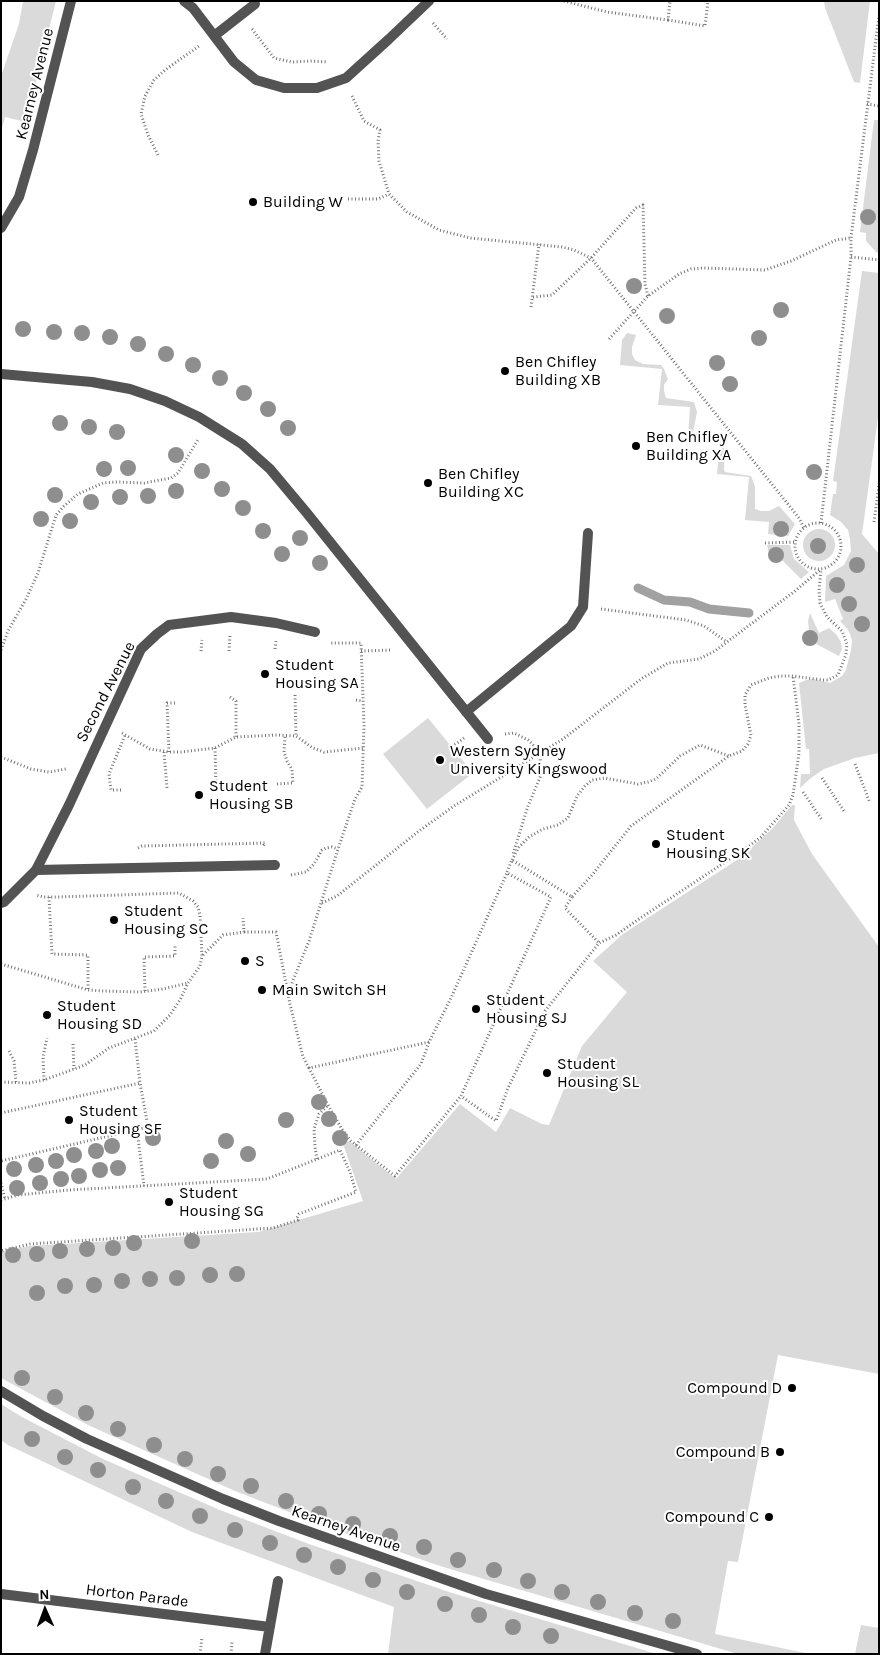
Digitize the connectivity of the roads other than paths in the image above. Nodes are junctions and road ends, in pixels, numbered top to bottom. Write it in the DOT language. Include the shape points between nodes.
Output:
graph roads {
  1 [pos="71,1"];
  2 [pos="184,1"];
  3 [pos="429,1"];
  4 [pos="255,4"];
  5 [pos="214,36"];
  6 [pos="1,228"];
  7 [pos="1,374"];
  8 [pos="588,533"];
  9 [pos="316,632"];
  10 [pos="466,712"];
  11 [pos="488,739"];
  12 [pos="275,865"];
  13 [pos="36,870"];
  14 [pos="1,903"];
  15 [pos="1,1391"];
  16 [pos="278,1581"];
  17 [pos="1,1594"];
  18 [pos="270,1627"];
  19 [pos="265,1654"];
  20 [pos="697,1654"];
  1 -- 6 [label="street, Kearney Avenue" via="19,197"];
  2 -- 5 [label="street"];
  3 -- 5 [label="street" via="346,78 317,88 284,88 256,80 234,62"];
  4 -- 5 [label="street"];
  7 -- 10 [label="street" via="92,382 130,389 199,417 242,444 270,469"];
  8 -- 10 [label="street" via="583,607 571,626"];
  9 -- 13 [label="street, Second Avenue" via="231,617 169,625 156,634 141,649"];
  10 -- 11 [label="street"];
  12 -- 13 [label="street"];
  13 -- 14 [label="street, Second Avenue"];
  15 -- 20 [label="street, Kearney Avenue" via="87,1439 279,1521 486,1594"];
  16 -- 18 [label="street"];
  17 -- 18 [label="street, Horton Parade"];
  18 -- 19 [label="street"];
}
